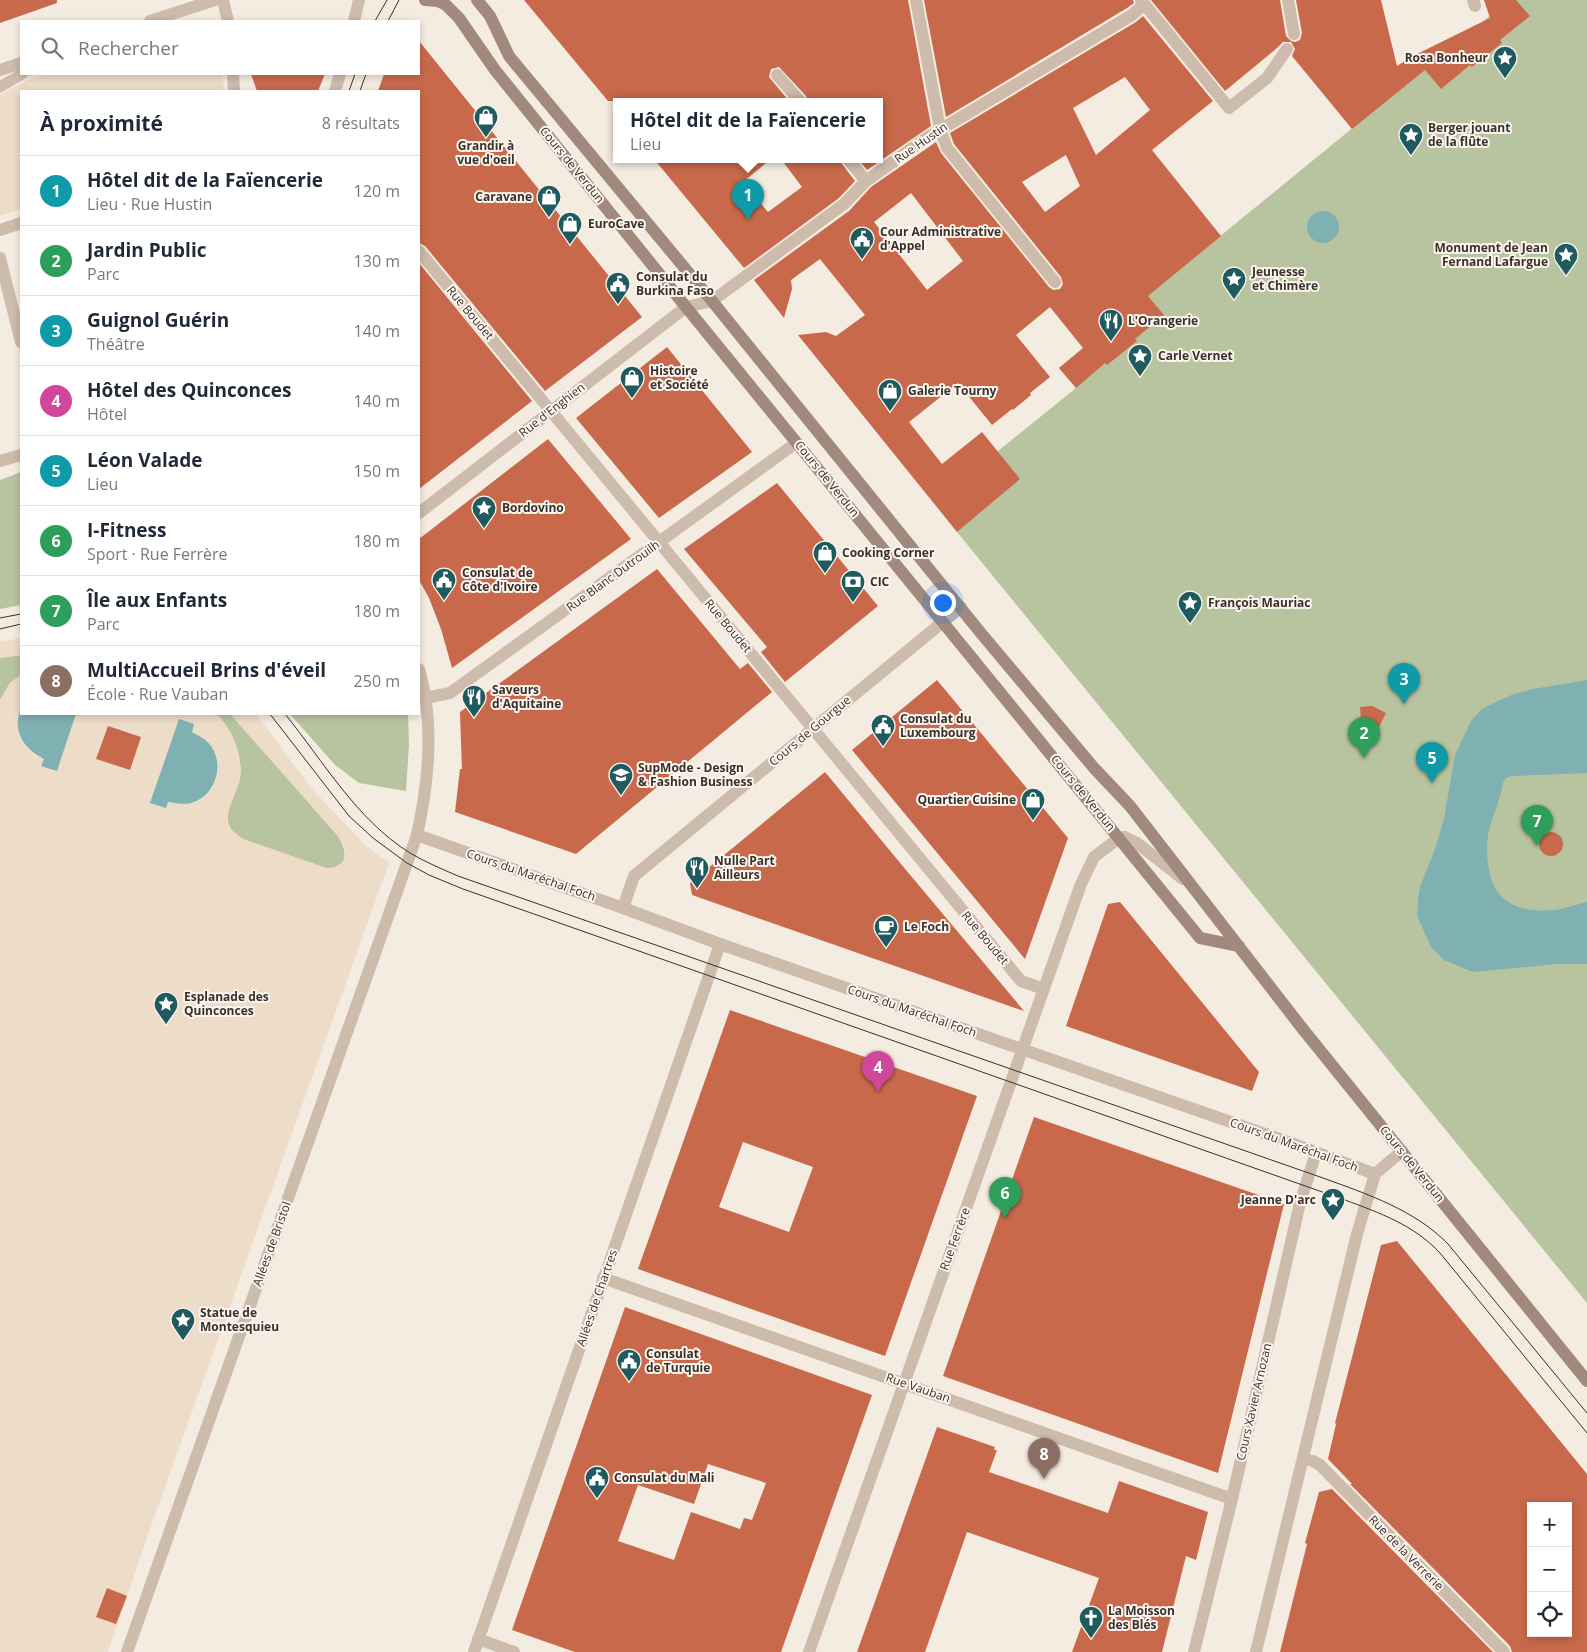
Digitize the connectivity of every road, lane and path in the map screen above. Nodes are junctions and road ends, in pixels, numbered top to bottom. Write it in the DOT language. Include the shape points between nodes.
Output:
graph roads {
  1 [pos="215,0"];
  2 [pos="223,0"];
  3 [pos="359,0"];
  4 [pos="412,0"];
  5 [pos="425,0"];
  6 [pos="477,0"];
  7 [pos="916,0"];
  8 [pos="1288,0"];
  9 [pos="1143,2"];
  10 [pos="153,20"];
  11 [pos="228,20"];
  12 [pos="354,20"];
  13 [pos="1294,34"];
  14 [pos="1287,48"];
  15 [pos="20,63"];
  16 [pos="0,70"];
  17 [pos="20,75"];
  18 [pos="232,75"];
  19 [pos="340,75"];
  20 [pos="777,75"];
  21 [pos="0,87"];
  22 [pos="234,90"];
  23 [pos="335,90"];
  24 [pos="797,98"];
  25 [pos="940,129"];
  26 [pos="851,163"];
  27 [pos="866,181"];
  28 [pos="20,222"];
  29 [pos="0,230"];
  30 [pos="420,252"];
  31 [pos="0,258"];
  32 [pos="1055,282"];
  33 [pos="712,301"];
  34 [pos="686,307"];
  35 [pos="20,338"];
  36 [pos="551,411"];
  37 [pos="796,443"];
  38 [pos="20,455"];
  39 [pos="0,461"];
  40 [pos="420,512"];
  41 [pos="659,542"];
  42 [pos="961,607"];
  43 [pos="943,622"];
  44 [pos="420,674"];
  45 [pos="425,698"];
  46 [pos="813,729"];
  47 [pos="417,835"];
  48 [pos="1119,838"];
  49 [pos="1191,885"];
  50 [pos="623,908"];
  51 [pos="720,944"];
  52 [pos="1238,946"];
  53 [pos="1044,989"];
  54 [pos="1022,1050"];
  55 [pos="1402,1151"];
  56 [pos="1316,1152"];
  57 [pos="1375,1174"];
  58 [pos="604,1278"];
  59 [pos="1587,1381"];
  60 [pos="904,1383"];
  61 [pos="1304,1459"];
  62 [pos="1232,1499"];
  63 [pos="478,1639"];
  64 [pos="128,1652"];
  65 [pos="474,1652"];
  66 [pos="514,1652"];
  67 [pos="809,1652"];
  68 [pos="1194,1652"];
  69 [pos="1256,1652"];
  70 [pos="1504,1652"];
  1 -- 10 [label="street"];
  2 -- 11 [label="street"];
  3 -- 12 [label="street"];
  4 -- 5 [label="main road, Cours de Verdun"];
  5 -- 34 [label="main road, Cours de Verdun" via="446,5 459,18 496,70"];
  6 -- 33 [label="main road, Cours de Verdun" via="490,16 509,56"];
  7 -- 25 [label="street"];
  8 -- 13 [label="street"];
  9 -- 14 [label="street" via="1229,108 1267,78"];
  9 -- 25 [label="street, Rue Hustin" via="1132,15"];
  15 -- 16 [label="street"];
  17 -- 21 [label="lane"];
  18 -- 22 [label="street"];
  19 -- 23 [label="street"];
  20 -- 24 [label="street"];
  25 -- 27 [label="street, Rue Hustin"];
  25 -- 32 [label="street" via="947,148"];
  26 -- 27 [label="street"];
  27 -- 33 [label="street, Rue Hustin" via="844,204"];
  28 -- 29 [label="street"];
  30 -- 36 [label="street, Rue Boudet"];
  31 -- 35 [label="street"];
  33 -- 34 [label="street"];
  33 -- 42 [label="main road, Cours de Verdun"];
  34 -- 36 [label="street, Rue d'Enghien"];
  34 -- 37 [label="main road, Cours de Verdun"];
  36 -- 40 [label="street, Rue d'Enghien"];
  36 -- 41 [label="street, Rue Boudet"];
  37 -- 41 [label="street, Rue Blanc Dutrouilh"];
  37 -- 43 [label="main road, Cours de Verdun"];
  38 -- 39 [label="street"];
  41 -- 45 [label="street, Rue Blanc Dutrouilh" via="450,693"];
  41 -- 46 [label="street, Rue Boudet"];
  42 -- 43 [label="street, Cours de Gourgue"];
  42 -- 49 [label="main road, Cours de Verdun" via="1094,768 1130,806"];
  43 -- 46 [label="street, Cours de Gourgue"];
  43 -- 48 [label="main road, Cours de Verdun"];
  44 -- 45 [label="street, Allées de Bristol"];
  45 -- 47 [label="street, Allées de Bristol" via="427,774"];
  46 -- 50 [label="street, Cours de Gourgue" via="634,876"];
  46 -- 53 [label="street, Rue Boudet" via="1021,982"];
  47 -- 50 [label="street, Cours du Maréchal Foch"];
  47 -- 64 [label="street, Allées de Bristol"];
  48 -- 49 [label="street" via="1125,837 1137,843"];
  48 -- 52 [label="main road, Cours de Verdun" via="1200,938"];
  48 -- 53 [label="street, Rue Ferrère" via="1094,857 1081,884"];
  49 -- 52 [label="main road, Cours de Verdun"];
  50 -- 51 [label="street, Cours du Maréchal Foch"];
  51 -- 54 [label="street, Cours du Maréchal Foch"];
  51 -- 58 [label="street, Allées de Chartres"];
  52 -- 55 [label="main road, Cours de Verdun"];
  53 -- 54 [label="street, Rue Ferrère"];
  54 -- 56 [label="street, Cours du Maréchal Foch"];
  54 -- 60 [label="street, Rue Ferrère"];
  55 -- 57 [label="street, Cours du Maréchal Foch"];
  55 -- 59 [label="main road, Cours de Verdun"];
  56 -- 57 [label="street, Cours du Maréchal Foch"];
  56 -- 62 [label="street, Cours Xavier Arnozan" via="1300,1202"];
  57 -- 61 [label="street" via="1357,1234"];
  58 -- 60 [label="street, Rue Vauban"];
  58 -- 63 [label="street, Allées de Chartres"];
  60 -- 62 [label="street, Rue Vauban"];
  60 -- 67 [label="street, Rue Ferrère"];
  61 -- 69 [label="street"];
  61 -- 70 [label="street, Rue de la Verrerie" via="1320,1466"];
  62 -- 68 [label="street, Cours Xavier Arnozan"];
  63 -- 65 [label="street, Allées de Chartres"];
  63 -- 66 [label="street"];
}
